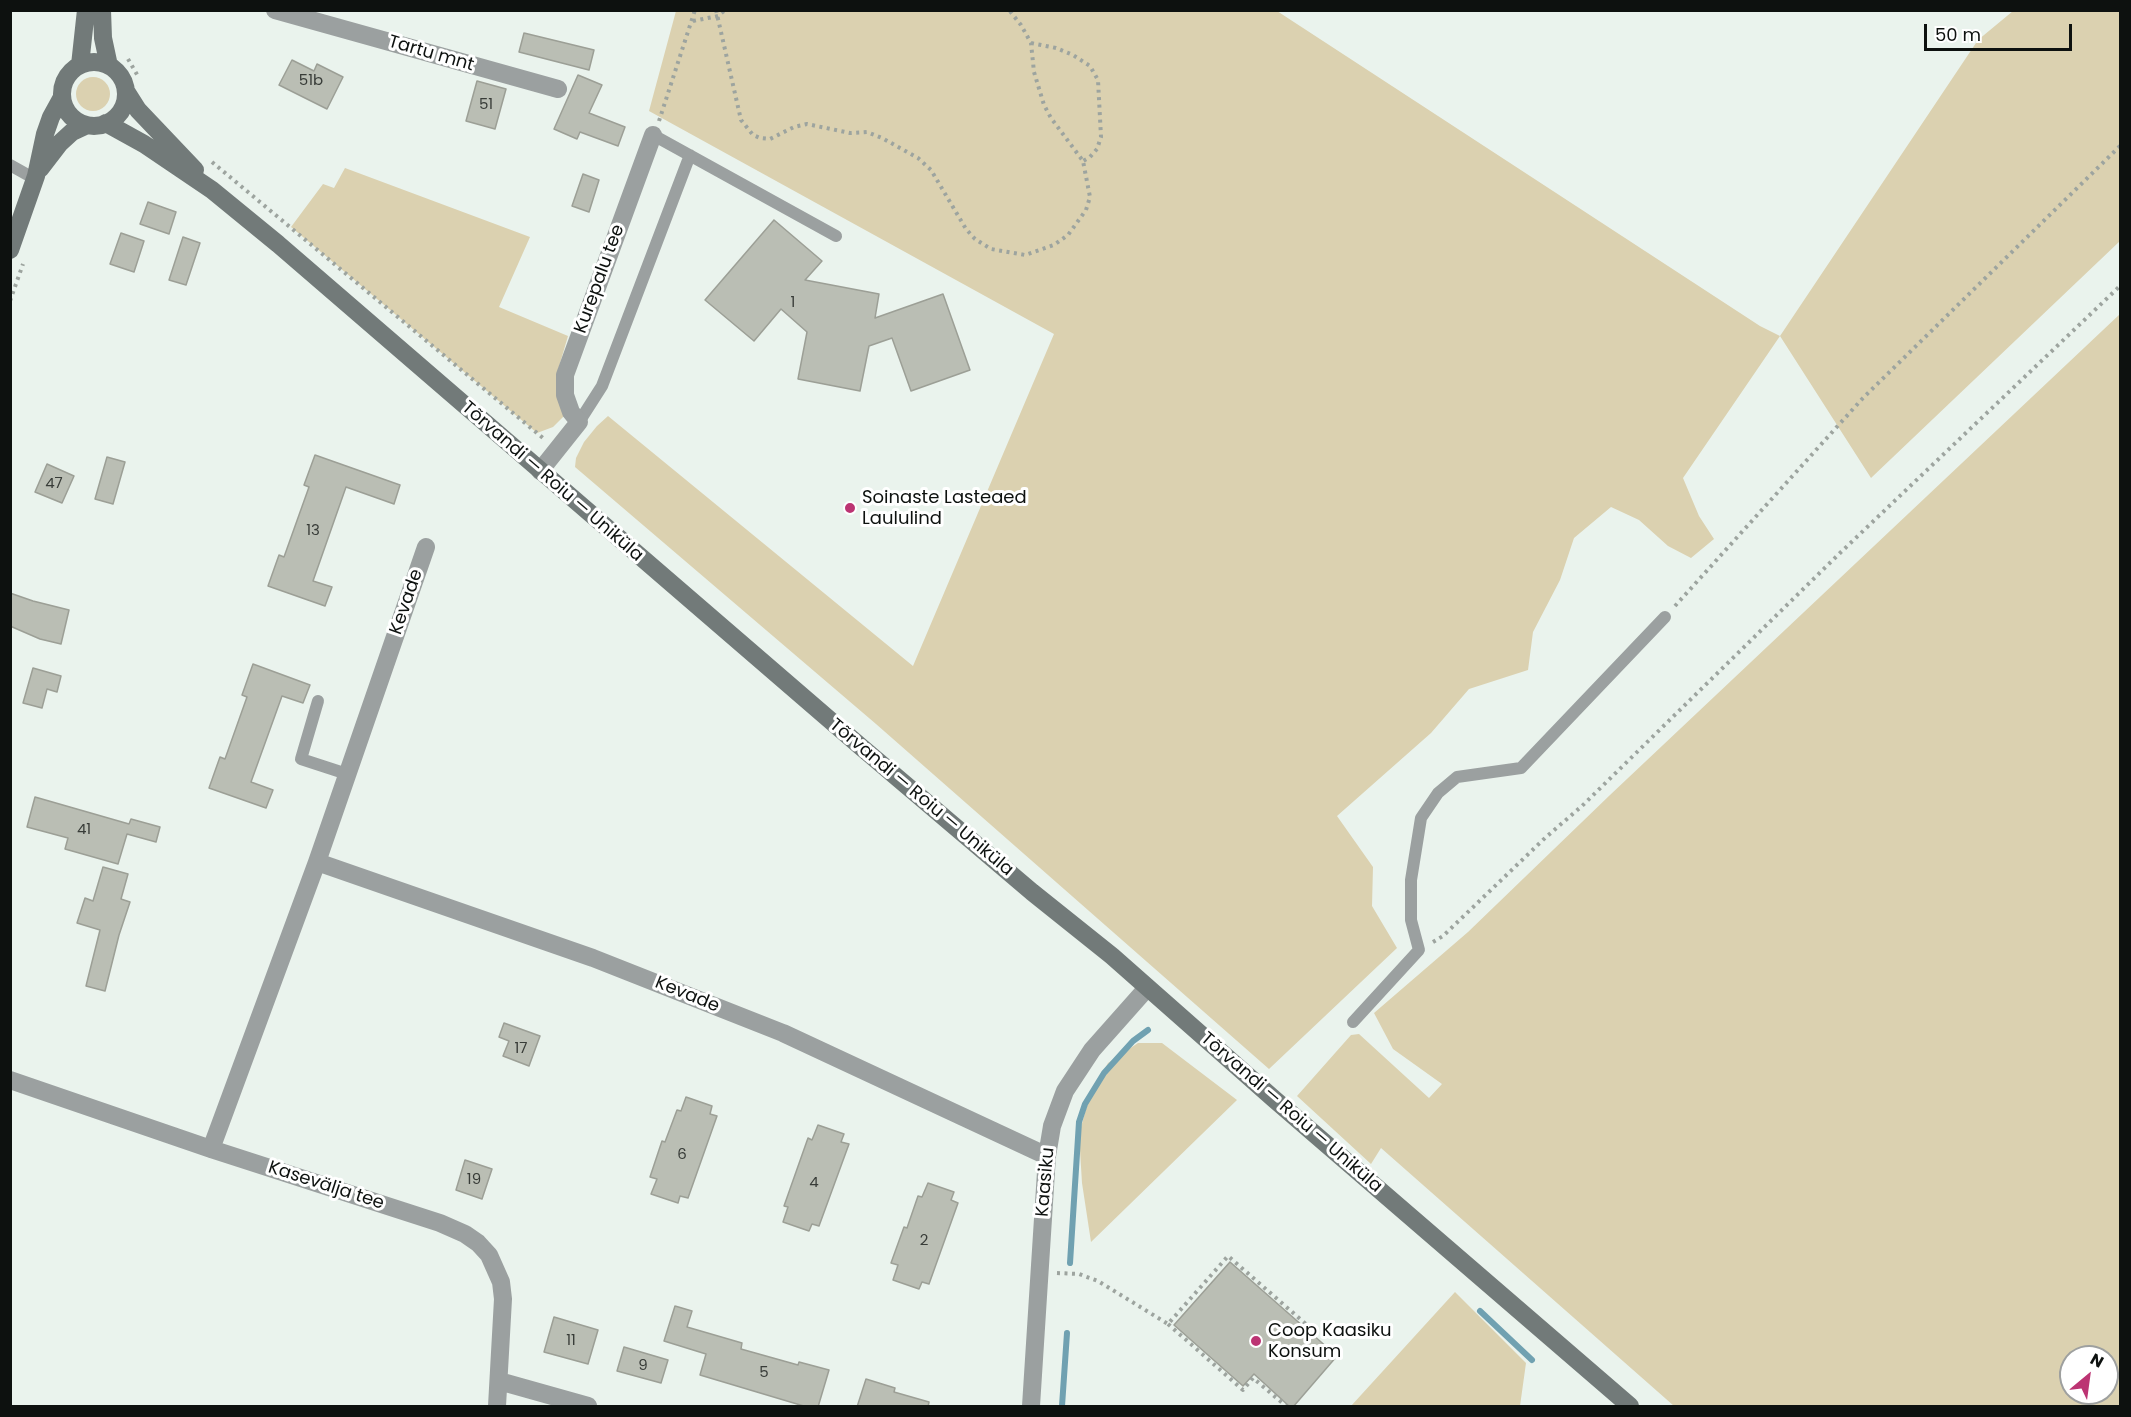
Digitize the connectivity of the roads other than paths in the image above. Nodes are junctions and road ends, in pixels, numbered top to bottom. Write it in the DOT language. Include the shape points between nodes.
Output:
graph roads {
  1 [pos="86,10"];
  2 [pos="102,10"];
  3 [pos="275,10"];
  4 [pos="308,14"];
  5 [pos="80,65"];
  6 [pos="110,66"];
  7 [pos="133,86"];
  8 [pos="558,89"];
  9 [pos="62,97"];
  10 [pos="106,123"];
  11 [pos="87,125"];
  12 [pos="653,135"];
  13 [pos="690,155"];
  14 [pos="10,165"];
  15 [pos="35,177"];
  16 [pos="212,190"];
  17 [pos="836,236"];
  18 [pos="18,254"];
  19 [pos="579,422"];
  20 [pos="540,471"];
  21 [pos="426,547"];
  22 [pos="1665,617"];
  23 [pos="318,701"];
  24 [pos="347,774"];
  25 [pos="317,862"];
  26 [pos="1147,988"];
  27 [pos="1353,1022"];
  28 [pos="10,1080"];
  29 [pos="211,1149"];
  30 [pos="1047,1156"];
  31 [pos="500,1381"];
  32 [pos="498,1407"];
  33 [pos="588,1407"];
  34 [pos="1031,1407"];
  35 [pos="1630,1407"];
  1 -- 5 [label="street"];
  2 -- 6 [label="street"];
  3 -- 4 [label="street, Tartu mnt"];
  4 -- 8 [label="street, Tartu mnt"];
  5 -- 6 [label="street" via="91,62"];
  5 -- 9 [label="street" via="66,78"];
  6 -- 7 [label="street"];
  7 -- 10 [label="street" via="120,112"];
  7 -- 16 [label="street, Tõrvandi — Roiu — Uniküla" via="138,110"];
  9 -- 11 [label="street" via="69,114"];
  9 -- 15 [label="street" via="45,134"];
  10 -- 11 [label="street"];
  10 -- 16 [label="street, Tõrvandi — Roiu — Uniküla"];
  11 -- 15 [label="street" via="60,143"];
  12 -- 13 [label="lane"];
  12 -- 19 [label="street, Kurepalu tee" via="565,375 565,395"];
  13 -- 17 [label="lane"];
  13 -- 19 [label="lane" via="602,386"];
  14 -- 15 [label="lane"];
  15 -- 18 [label="street"];
  16 -- 20 [label="street, Tõrvandi — Roiu — Uniküla"];
  19 -- 20 [label="street"];
  20 -- 26 [label="street, Tõrvandi — Roiu — Uniküla"];
  21 -- 24 [label="street, Kevade"];
  22 -- 27 [label="lane" via="1521,768 1457,777 1438,793 1421,818 1411,880 1411,920 1419,950"];
  23 -- 24 [label="lane" via="301,759"];
  24 -- 25 [label="street, Kevade"];
  25 -- 29 [label="street, Kevade"];
  25 -- 30 [label="street, Kevade" via="593,958 783,1033"];
  26 -- 30 [label="street, Kaasiku" via="1092,1050 1065,1091 1052,1126"];
  26 -- 35 [label="street, Tõrvandi — Roiu — Uniküla"];
  28 -- 29 [label="street, Kasevälja tee"];
  29 -- 31 [label="street, Kasevälja tee" via="440,1223 478,1243 489,1255 501,1282"];
  30 -- 34 [label="street, Kaasiku"];
  31 -- 32 [label="street, Kasevälja tee"];
  31 -- 33 [label="street"];
}
